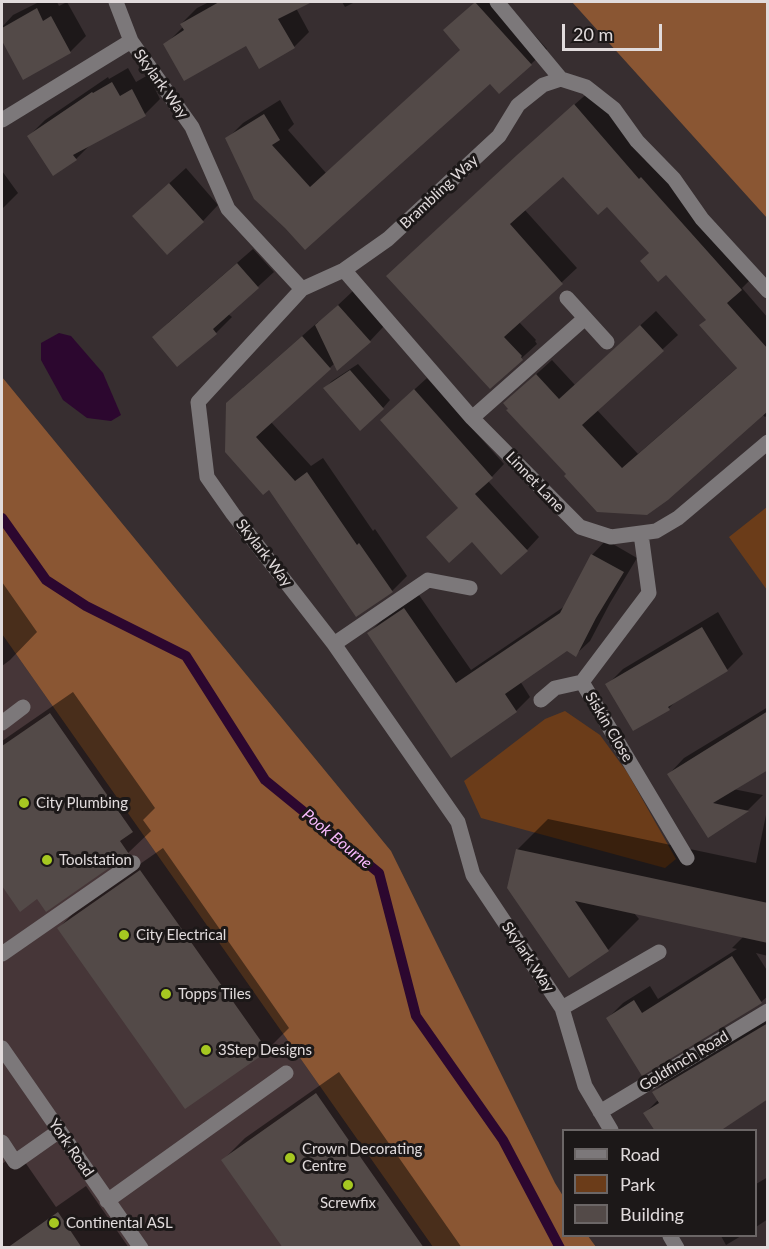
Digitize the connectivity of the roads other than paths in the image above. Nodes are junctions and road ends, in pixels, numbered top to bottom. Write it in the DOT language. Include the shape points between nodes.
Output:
graph roads {
  1 [pos="116,2"];
  2 [pos="497,2"];
  3 [pos="131,41"];
  4 [pos="561,79"];
  5 [pos="2,120"];
  6 [pos="344,270"];
  7 [pos="302,289"];
  8 [pos="768,291"];
  9 [pos="567,298"];
  10 [pos="584,319"];
  11 [pos="607,342"];
  12 [pos="472,418"];
  13 [pos="768,442"];
  14 [pos="641,534"];
  15 [pos="470,588"];
  16 [pos="334,644"];
  17 [pos="582,682"];
  18 [pos="541,700"];
  19 [pos="24,707"];
  20 [pos="2,723"];
  21 [pos="687,858"];
  22 [pos="133,862"];
  23 [pos="660,952"];
  24 [pos="2,954"];
  25 [pos="562,1008"];
  26 [pos="768,1011"];
  27 [pos="2,1048"];
  28 [pos="286,1073"];
  29 [pos="600,1112"];
  30 [pos="610,1129"];
  31 [pos="59,1131"];
  32 [pos="2,1142"];
  33 [pos="107,1201"];
  34 [pos="141,1248"];
  1 -- 3 [label="street, Skylark Way"];
  2 -- 4 [label="street"];
  3 -- 5 [label="street"];
  3 -- 7 [label="street, Skylark Way" via="192,127 228,209"];
  4 -- 6 [label="street, Brambling Way" via="543,85 518,105 499,136 388,239"];
  4 -- 8 [label="street" via="586,87 614,110 674,179 702,219"];
  6 -- 7 [label="street, Brambling Way"];
  6 -- 12 [label="street, Linnet Lane"];
  7 -- 16 [label="street, Skylark Way" via="198,402 207,477"];
  9 -- 10 [label="street"];
  10 -- 11 [label="street"];
  10 -- 12 [label="street"];
  12 -- 14 [label="street, Linnet Lane" via="580,528 611,537"];
  13 -- 14 [label="street, Linnet Lane" via="678,518 656,531"];
  14 -- 17 [label="street, Siskin Close" via="649,593"];
  15 -- 16 [label="street" via="428,580"];
  16 -- 25 [label="street, Skylark Way" via="458,822 472,875"];
  17 -- 18 [label="street" via="555,688"];
  17 -- 21 [label="street, Siskin Close"];
  19 -- 20 [label="street"];
  22 -- 24 [label="street"];
  23 -- 25 [label="street"];
  25 -- 29 [label="street, Skylark Way" via="585,1086"];
  26 -- 29 [label="street, Goldfinch Road"];
  27 -- 31 [label="street, York Road"];
  28 -- 33 [label="street"];
  29 -- 30 [label="street"];
  31 -- 32 [label="street" via="15,1162"];
  31 -- 33 [label="street, York Road"];
  33 -- 34 [label="street, York Road"];
}
